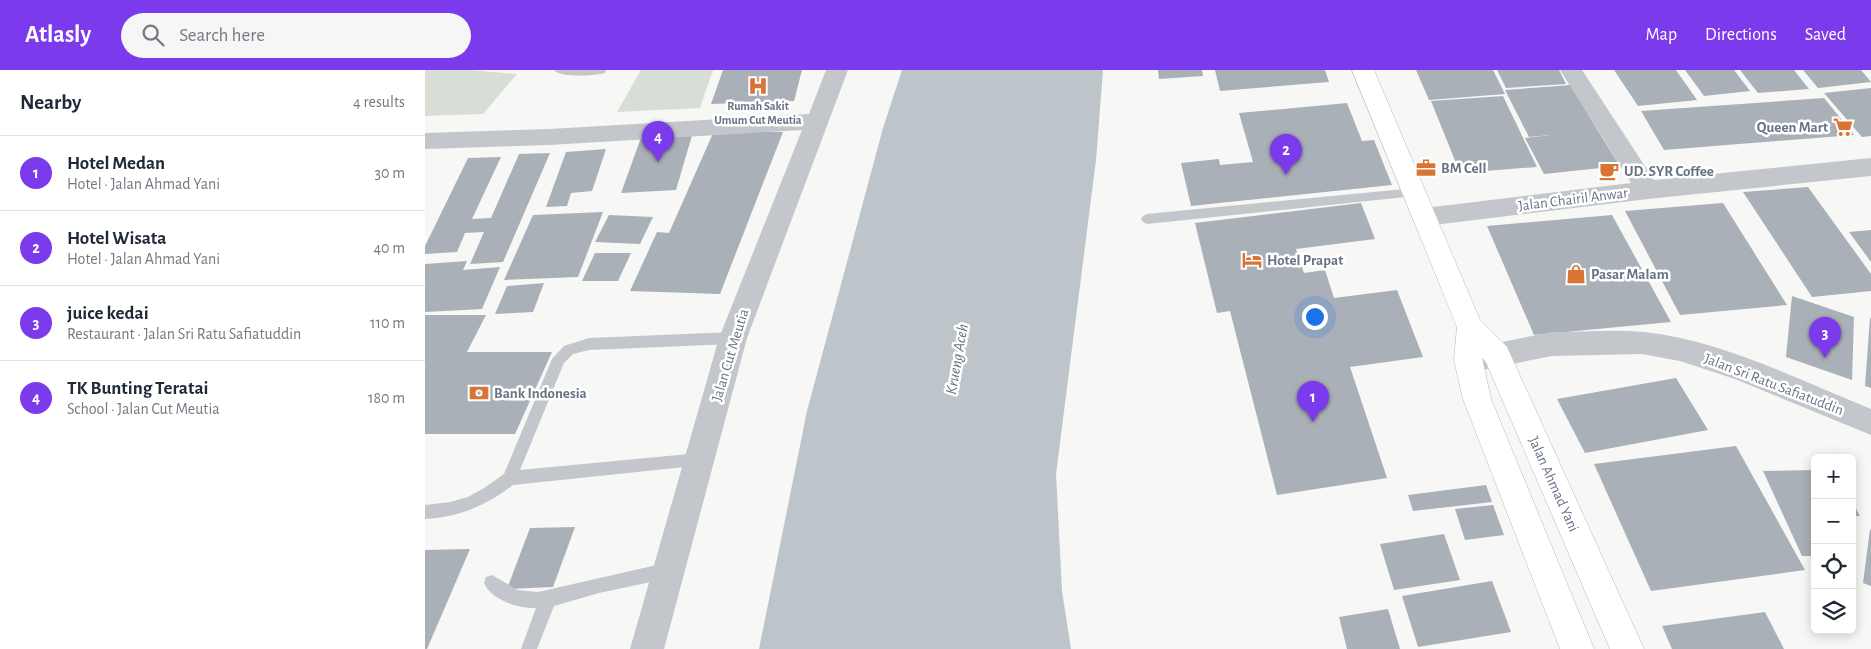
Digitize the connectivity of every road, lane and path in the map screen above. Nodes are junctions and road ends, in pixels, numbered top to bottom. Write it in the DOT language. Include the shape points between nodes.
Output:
graph roads {
  1 [pos="559,70"];
  2 [pos="601,70"];
  3 [pos="837,70"];
  4 [pos="1363,70"];
  5 [pos="1571,70"];
  6 [pos="818,121"];
  7 [pos="425,141"];
  8 [pos="1871,167"];
  9 [pos="1648,190"];
  10 [pos="1415,192"];
  11 [pos="1425,217"];
  12 [pos="1147,220"];
  13 [pos="1470,327"];
  14 [pos="733,338"];
  15 [pos="1497,355"];
  16 [pos="1468,360"];
  17 [pos="1871,422"];
  18 [pos="699,460"];
  19 [pos="509,478"];
  20 [pos="425,512"];
  21 [pos="670,570"];
  22 [pos="492,583"];
  23 [pos="548,599"];
  24 [pos="529,649"];
  25 [pos="647,649"];
  26 [pos="1577,649"];
  27 [pos="1627,649"];
  1 -- 2 [label="lane"];
  3 -- 6 [label="street, Jalan Cut Meutia"];
  4 -- 10 [label="main road, Jalan Ahmad Yani"];
  5 -- 9 [label="street"];
  6 -- 7 [label="street"];
  6 -- 14 [label="street, Jalan Cut Meutia"];
  8 -- 9 [label="street, Jalan Chairil Anwar"];
  9 -- 11 [label="street, Jalan Chairil Anwar"];
  10 -- 11 [label="main road, Jalan Ahmad Yani"];
  10 -- 12 [label="lane"];
  11 -- 13 [label="main road, Jalan Ahmad Yani"];
  13 -- 15 [label="main road, Jalan Ahmad Yani"];
  13 -- 16 [label="main road, Jalan Ahmad Yani"];
  14 -- 18 [label="street, Jalan Cut Meutia"];
  14 -- 19 [label="lane" via="589,344 569,350 559,359"];
  15 -- 16 [label="street, Jalan Sri Ratu Safiatuddin"];
  15 -- 17 [label="street, Jalan Sri Ratu Safiatuddin" via="1552,344 1642,343 1680,349 1742,369"];
  15 -- 27 [label="main road, Jalan Ahmad Yani"];
  16 -- 26 [label="main road, Jalan Ahmad Yani" via="1477,399"];
  18 -- 19 [label="lane"];
  18 -- 21 [label="street, Jalan Cut Meutia"];
  19 -- 20 [label="lane" via="471,505"];
  21 -- 23 [label="lane"];
  21 -- 25 [label="street, Jalan Cut Meutia"];
  22 -- 23 [label="lane" via="527,602"];
  23 -- 24 [label="lane"];
}
